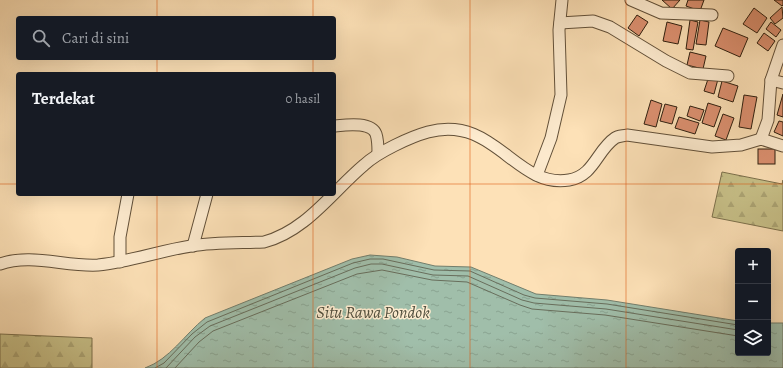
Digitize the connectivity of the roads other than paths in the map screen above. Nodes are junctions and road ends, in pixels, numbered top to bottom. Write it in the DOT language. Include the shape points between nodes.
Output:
graph roads {
  1 [pos="562,0"];
  2 [pos="631,0"];
  3 [pos="712,16"];
  4 [pos="560,23"];
  5 [pos="783,45"];
  6 [pos="728,76"];
  7 [pos="772,80"];
  8 [pos="783,83"];
  9 [pos="336,126"];
  10 [pos="761,139"];
  11 [pos="783,146"];
  12 [pos="378,153"];
  13 [pos="537,175"];
  14 [pos="336,193"];
  15 [pos="128,196"];
  16 [pos="206,196"];
  17 [pos="333,196"];
  18 [pos="193,246"];
  19 [pos="120,262"];
  20 [pos="0,264"];
  1 -- 4 [label="street"];
  2 -- 3 [label="street" via="661,13"];
  4 -- 6 [label="street" via="593,21 610,27 690,73"];
  4 -- 13 [label="street" via="561,95 551,138"];
  5 -- 7 [label="street"];
  7 -- 8 [label="street"];
  7 -- 10 [label="street" via="768,120"];
  9 -- 12 [label="street" via="359,125 371,128 376,133"];
  10 -- 11 [label="street"];
  10 -- 13 [label="street" via="741,145 712,147 627,134 616,138 593,166 580,176 557,180"];
  12 -- 13 [label="street" via="428,132 459,130 477,135"];
  12 -- 14 [label="street"];
  15 -- 19 [label="street" via="120,238"];
  16 -- 18 [label="street"];
  17 -- 18 [label="street" via="308,218 274,240"];
  18 -- 19 [label="street"];
  19 -- 20 [label="street" via="72,265 19,261"];
}
